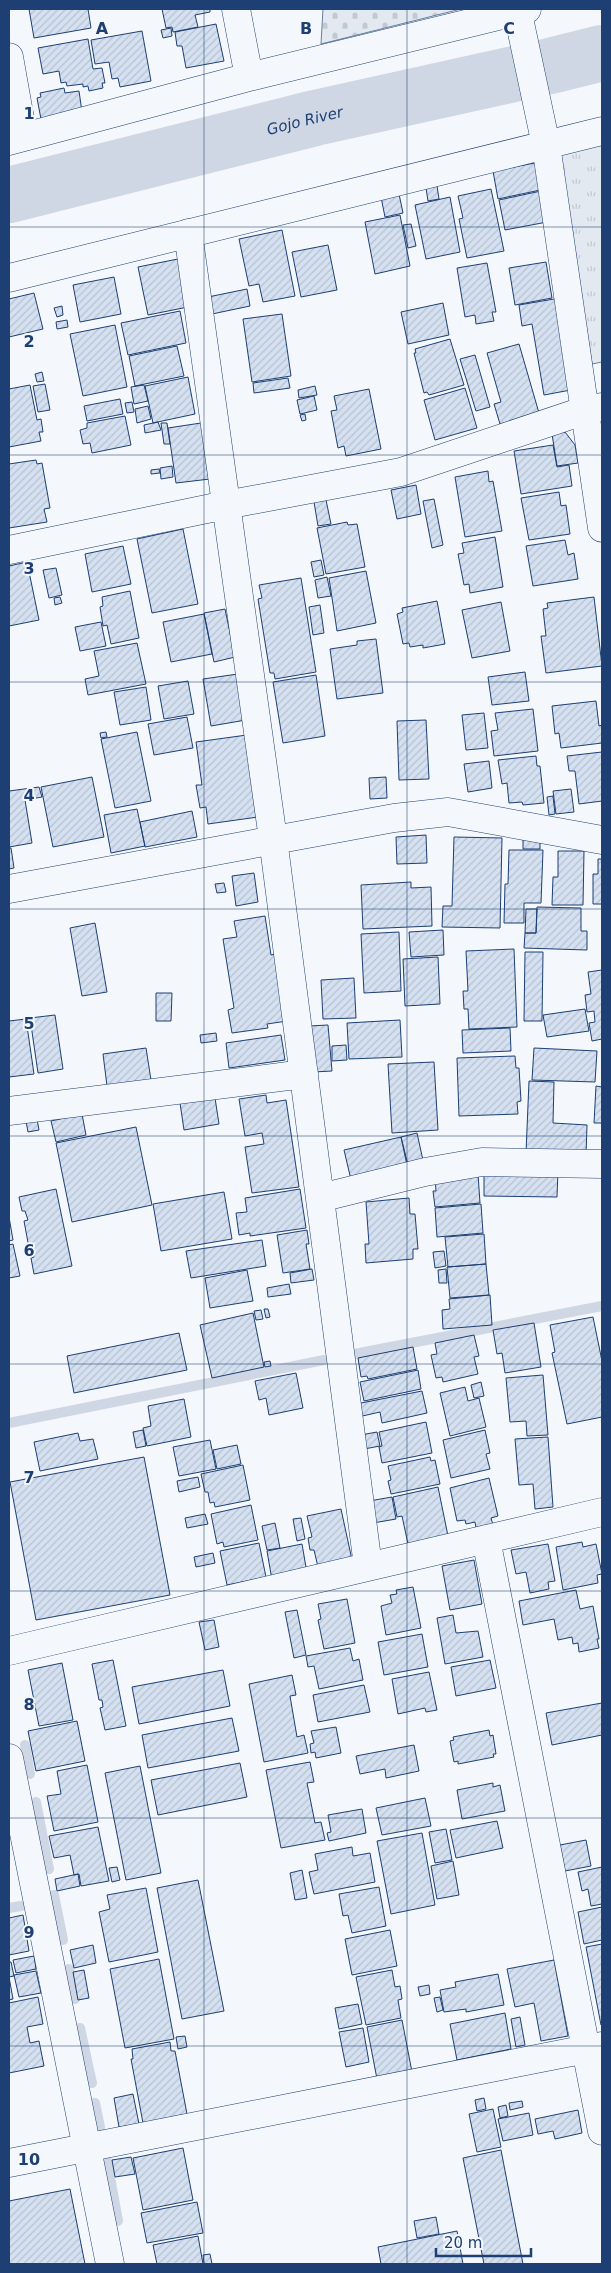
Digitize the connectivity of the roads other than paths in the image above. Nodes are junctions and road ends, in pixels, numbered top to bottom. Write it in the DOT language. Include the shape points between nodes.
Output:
graph roads {
  1 [pos="236,9"];
  2 [pos="520,15"];
  3 [pos="9,57"];
  4 [pos="249,77"];
  5 [pos="602,131"];
  6 [pos="544,137"];
  7 [pos="16,139"];
  8 [pos="188,233"];
  9 [pos="9,278"];
  10 [pos="594,408"];
  11 [pos="226,505"];
  12 [pos="602,528"];
  13 [pos="9,550"];
  14 [pos="273,839"];
  15 [pos="602,840"];
  16 [pos="9,889"];
  17 [pos="304,1074"];
  18 [pos="9,1110"];
  19 [pos="602,1164"];
  20 [pos="320,1198"];
  21 [pos="602,1512"];
  22 [pos="486,1539"];
  23 [pos="368,1566"];
  24 [pos="9,1651"];
  25 [pos="9,1758"];
  26 [pos="594,2047"];
  27 [pos="602,2131"];
  28 [pos="86,2147"];
  29 [pos="9,2163"];
  30 [pos="110,2264"];
  1 -- 4 [label="street"];
  2 -- 4 [label="street"];
  2 -- 6 [label="street"];
  3 -- 7 [label="street"];
  4 -- 7 [label="street"];
  5 -- 6 [label="street"];
  6 -- 8 [label="street"];
  6 -- 10 [label="street"];
  8 -- 9 [label="street"];
  8 -- 11 [label="street"];
  10 -- 11 [label="street" via="401,472"];
  10 -- 12 [label="street"];
  11 -- 13 [label="street"];
  11 -- 14 [label="street"];
  14 -- 15 [label="street" via="448,812"];
  14 -- 16 [label="street"];
  14 -- 17 [label="street"];
  17 -- 18 [label="street"];
  17 -- 20 [label="street"];
  19 -- 20 [label="street" via="482,1162 425,1172"];
  20 -- 23 [label="street"];
  21 -- 22 [label="street"];
  22 -- 23 [label="street"];
  22 -- 26 [label="street"];
  23 -- 24 [label="street"];
  25 -- 28 [label="street"];
  26 -- 27 [label="street"];
  26 -- 28 [label="street"];
  28 -- 29 [label="street"];
  28 -- 30 [label="street"];
}
